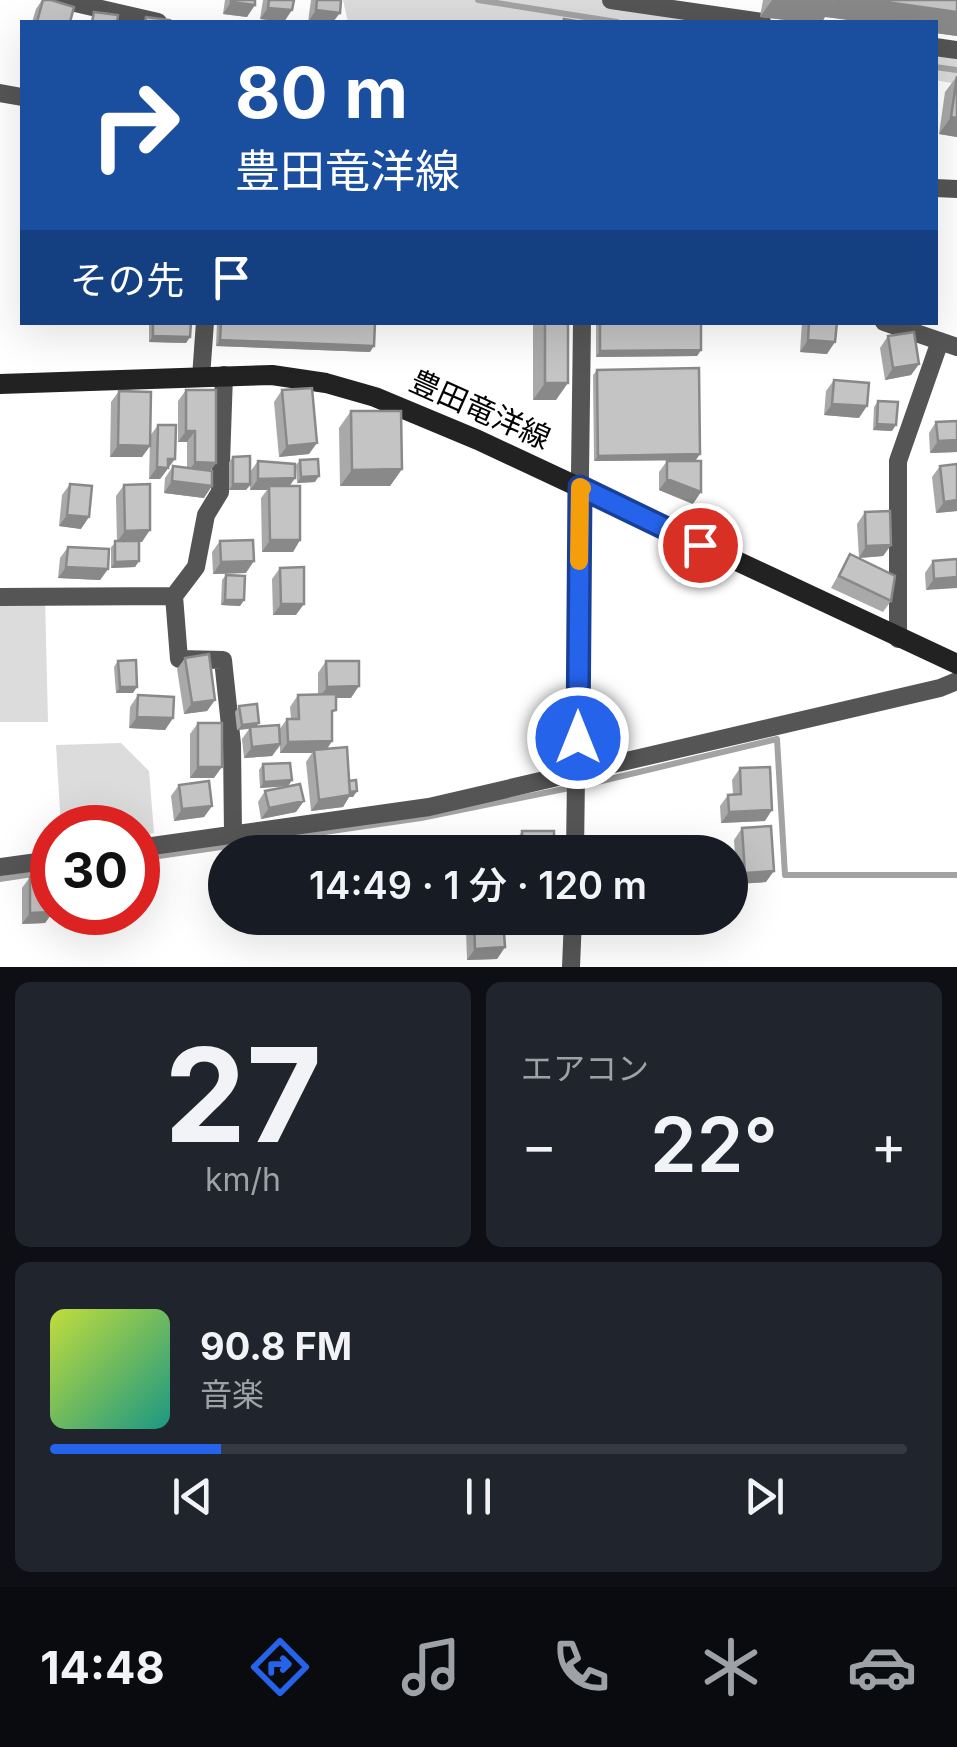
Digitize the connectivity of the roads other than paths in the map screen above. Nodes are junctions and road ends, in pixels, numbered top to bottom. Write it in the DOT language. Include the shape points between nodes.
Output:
graph roads {
  1 [pos="62,0"];
  2 [pos="611,0"];
  3 [pos="149,20"];
  4 [pos="731,20"];
  5 [pos="204,325"];
  6 [pos="582,325"];
  7 [pos="893,325"];
  8 [pos="948,344"];
  9 [pos="224,376"];
  10 [pos="202,377"];
  11 [pos="0,384"];
  12 [pos="580,487"];
  13 [pos="174,596"];
  14 [pos="0,597"];
  15 [pos="898,639"];
  16 [pos="957,664"];
  17 [pos="957,681"];
  18 [pos="578,774"];
  19 [pos="233,834"];
  20 [pos="576,835"];
  21 [pos="160,845"];
  22 [pos="30,863"];
  23 [pos="0,867"];
  24 [pos="572,935"];
  25 [pos="571,967"];
  1 -- 3 [label="street"];
  2 -- 4 [label="street"];
  5 -- 10 [label="street"];
  6 -- 12 [label="street"];
  7 -- 8 [label="street"];
  8 -- 15 [label="street" via="898,461"];
  9 -- 10 [label="main road, 豊田竜洋線"];
  9 -- 12 [label="main road, 豊田竜洋線" via="272,375 375,397"];
  9 -- 13 [label="street" via="220,492 206,515 196,567"];
  10 -- 11 [label="main road, 豊田竜洋線"];
  12 -- 15 [label="main road, 豊田竜洋線"];
  12 -- 18 [label="street"];
  13 -- 14 [label="street"];
  13 -- 19 [label="street" via="179,659 223,660"];
  15 -- 16 [label="main road, 豊田竜洋線"];
  17 -- 18 [label="street"];
  18 -- 19 [label="street" via="429,807"];
  18 -- 20 [label="street"];
  19 -- 21 [label="street"];
  22 -- 23 [label="street"];
  24 -- 25 [label="street"];
}
